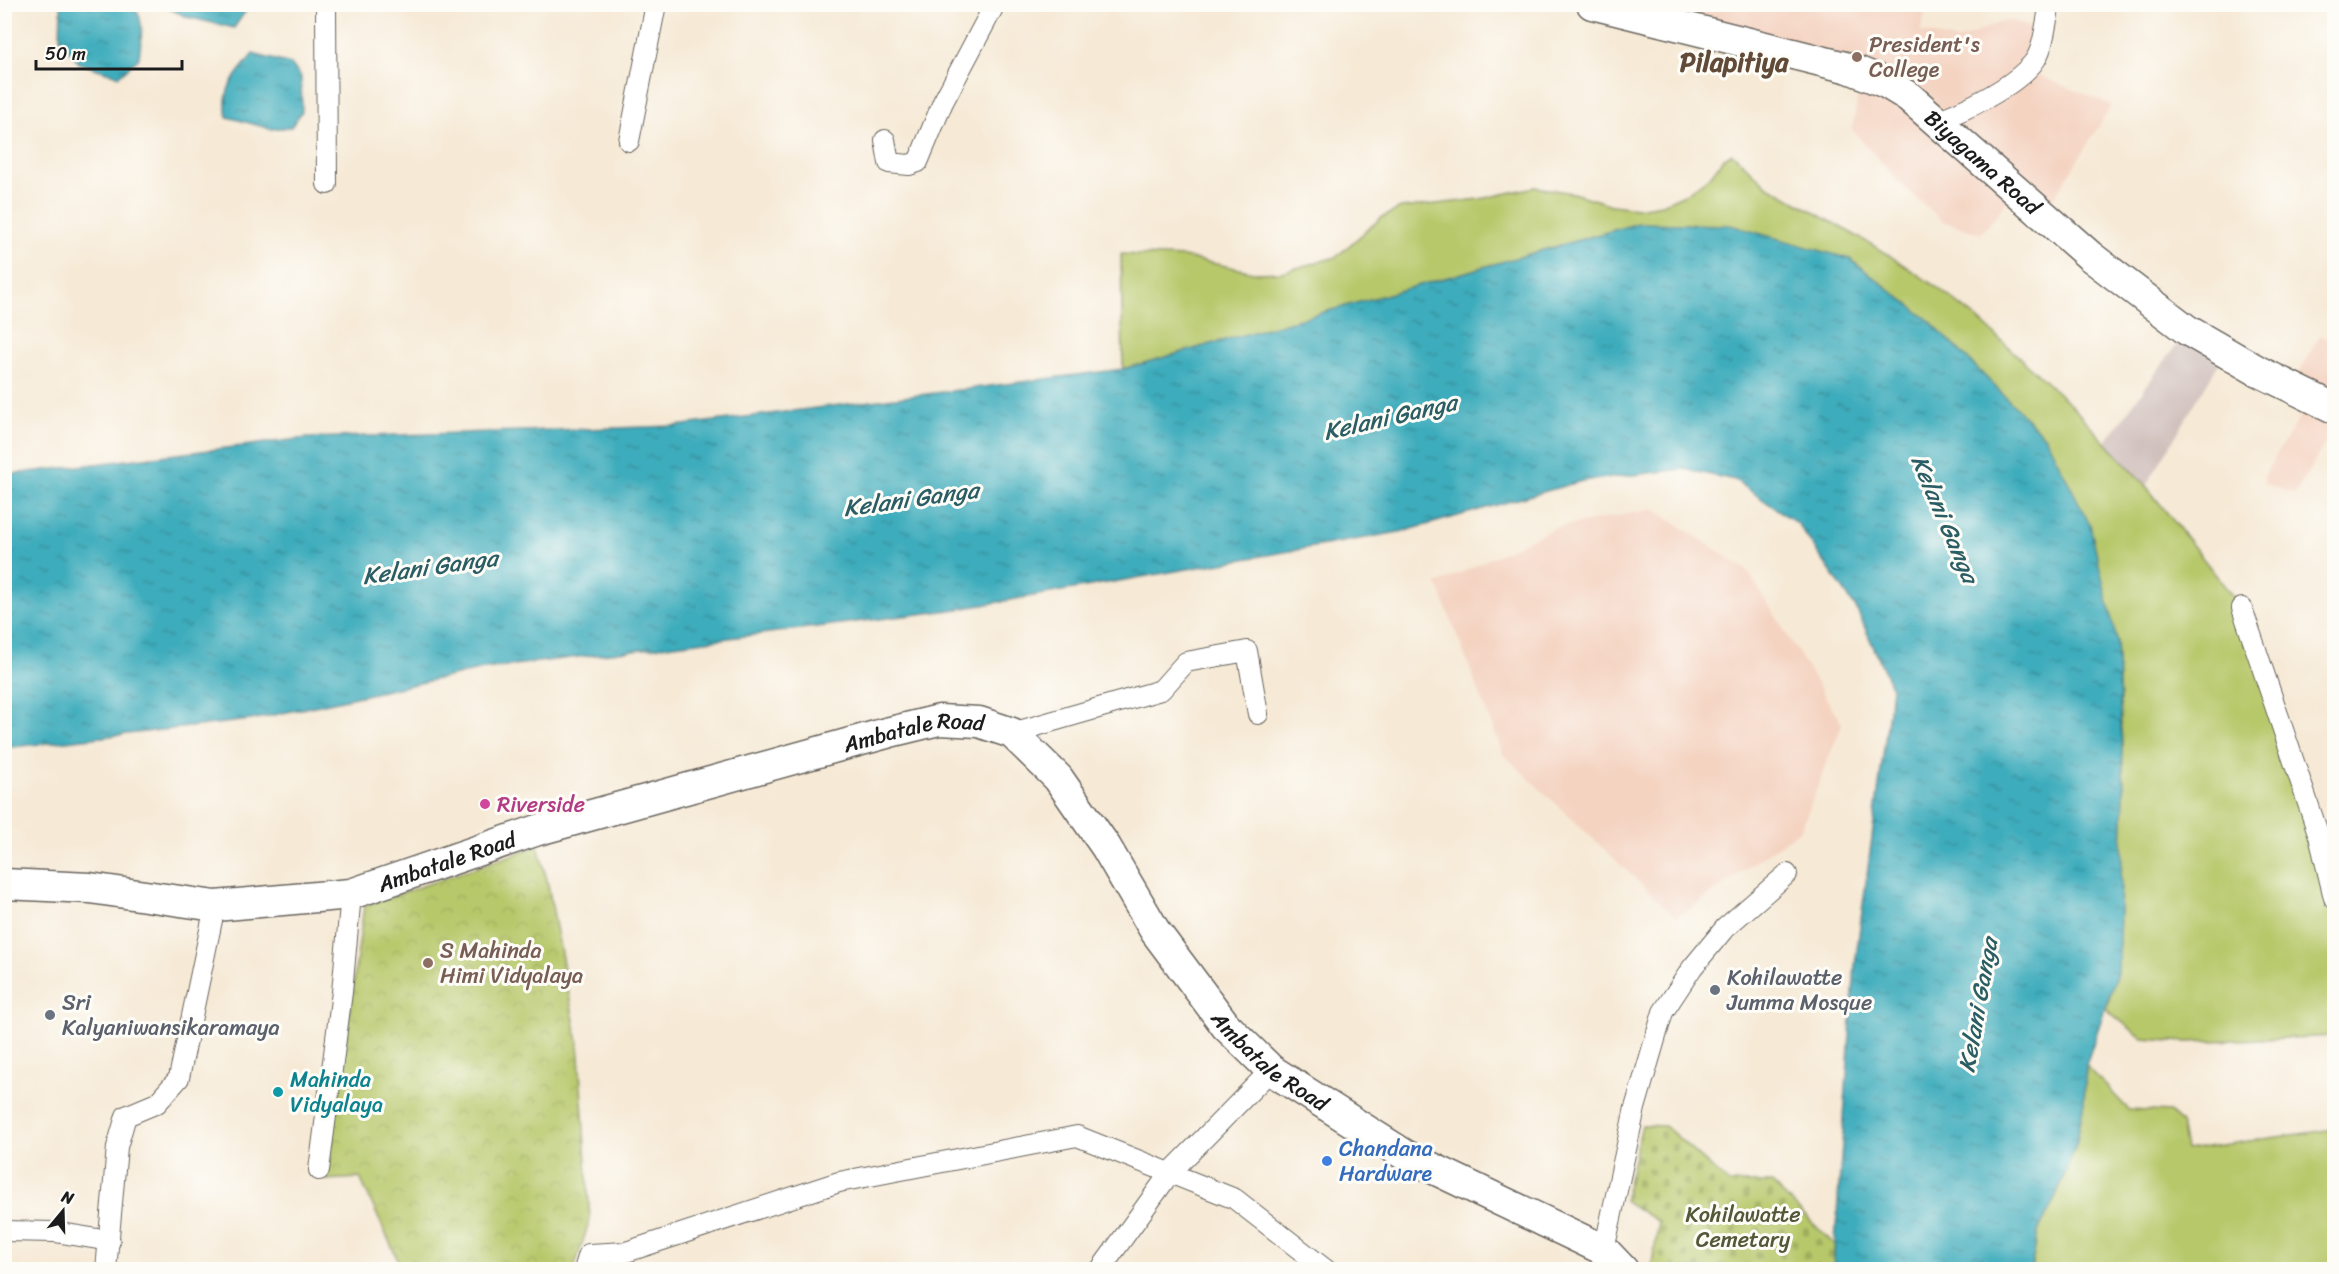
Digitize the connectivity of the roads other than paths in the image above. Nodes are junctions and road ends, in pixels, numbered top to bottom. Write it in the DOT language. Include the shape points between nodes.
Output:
graph roads {
  1 [pos="326,4"];
  2 [pos="656,4"];
  3 [pos="995,4"];
  4 [pos="1592,4"];
  5 [pos="2050,4"];
  6 [pos="1936,121"];
  7 [pos="885,140"];
  8 [pos="630,141"];
  9 [pos="327,184"];
  10 [pos="2334,408"];
  11 [pos="2242,608"];
  12 [pos="1258,714"];
  13 [pos="1012,733"];
  14 [pos="1786,874"];
  15 [pos="4,884"];
  16 [pos="351,894"];
  17 [pos="2334,898"];
  18 [pos="215,906"];
  19 [pos="1271,1070"];
  20 [pos="318,1170"];
  21 [pos="1170,1173"];
  22 [pos="4,1231"];
  23 [pos="110,1241"];
  24 [pos="1613,1260"];
  25 [pos="105,1269"];
  26 [pos="584,1269"];
  27 [pos="1100,1269"];
  28 [pos="1326,1269"];
  1 -- 9 [label="street"];
  2 -- 8 [label="street"];
  3 -- 7 [label="street" via="943,102 918,162 889,163"];
  4 -- 6 [label="main road, Biyagama Road" via="1849,68 1900,92"];
  5 -- 6 [label="street" via="2034,63 1964,111"];
  6 -- 10 [label="main road, Biyagama Road" via="2090,256 2187,330"];
  11 -- 17 [label="street" via="2319,836"];
  12 -- 13 [label="street" via="1247,651 1186,662 1161,690"];
  13 -- 16 [label="main road, Ambatale Road" via="979,722 939,720 538,830"];
  13 -- 19 [label="main road, Ambatale Road" via="1058,778 1106,847 1155,931 1226,1026"];
  14 -- 24 [label="street" via="1725,927 1663,1012 1635,1108"];
  15 -- 18 [label="main road, Ambatale Road" via="90,888"];
  16 -- 18 [label="main road, Ambatale Road"];
  16 -- 20 [label="street"];
  18 -- 23 [label="street" via="179,1078 157,1103 126,1116 117,1147"];
  19 -- 21 [label="street"];
  19 -- 24 [label="main road, Ambatale Road" via="1405,1155"];
  21 -- 26 [label="street" via="1077,1136 839,1182 626,1252 589,1254"];
  21 -- 27 [label="street"];
  21 -- 28 [label="street" via="1235,1199"];
  22 -- 23 [label="street" via="55,1232"];
  23 -- 25 [label="street"];
}
